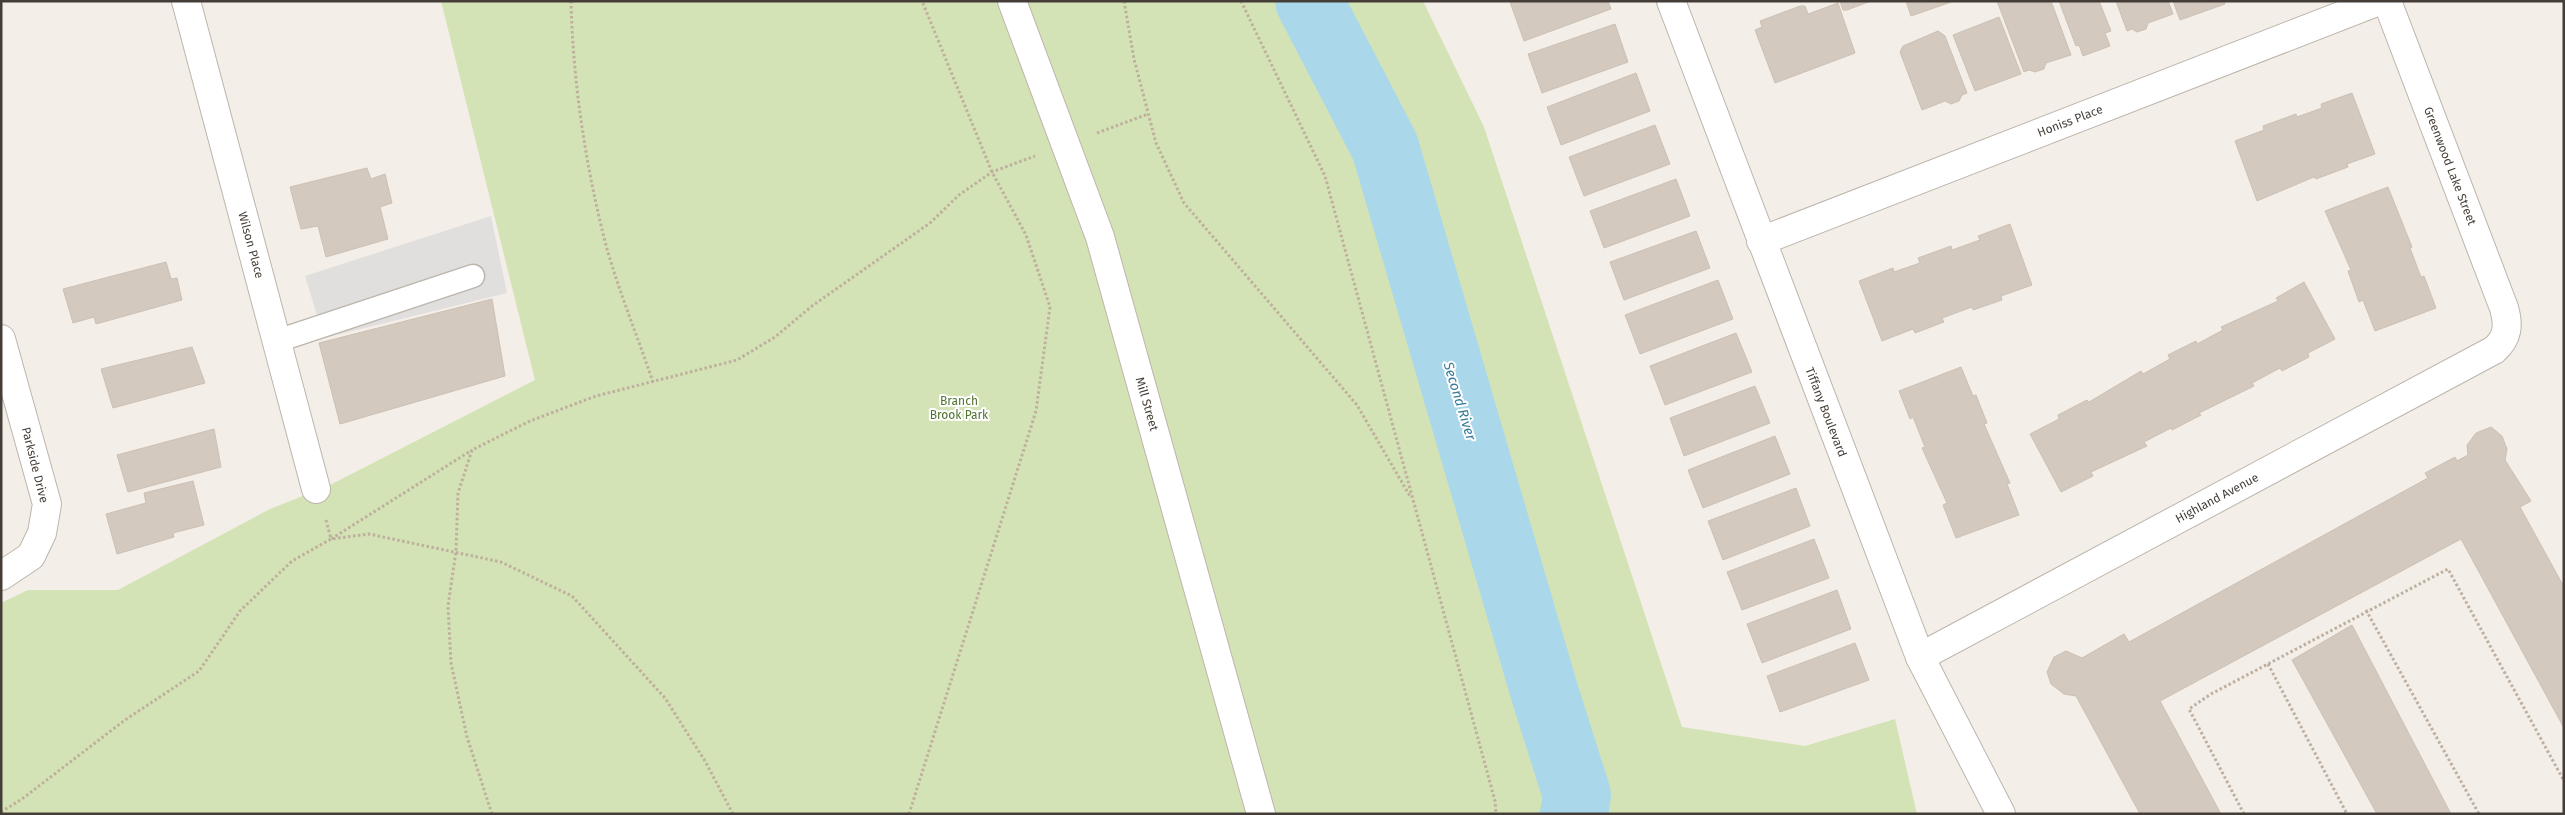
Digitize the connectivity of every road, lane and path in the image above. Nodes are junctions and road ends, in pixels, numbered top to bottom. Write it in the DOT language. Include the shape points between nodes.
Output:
graph roads {
  1 [pos="186,1"];
  2 [pos="571,1"];
  3 [pos="922,1"];
  4 [pos="1012,1"];
  5 [pos="1124,1"];
  6 [pos="1241,1"];
  7 [pos="1671,1"];
  8 [pos="2379,1"];
  9 [pos="2387,1"];
  10 [pos="1148,114"];
  11 [pos="1066,145"];
  12 [pos="992,172"];
  13 [pos="1761,240"];
  14 [pos="473,276"];
  15 [pos="2507,331"];
  16 [pos="1,339"];
  17 [pos="277,340"];
  18 [pos="653,382"];
  19 [pos="472,450"];
  20 [pos="316,489"];
  21 [pos="1414,502"];
  22 [pos="331,539"];
  23 [pos="456,551"];
  24 [pos="1,576"];
  25 [pos="2366,610"];
  26 [pos="1920,657"];
  27 [pos="2268,664"];
  28 [pos="2564,781"];
  29 [pos="1,812"];
  30 [pos="492,814"];
  31 [pos="733,814"];
  32 [pos="910,814"];
  33 [pos="1261,814"];
  34 [pos="1496,814"];
  35 [pos="2001,814"];
  36 [pos="2244,814"];
  37 [pos="2347,814"];
  38 [pos="2479,814"];
  1 -- 17 [label="street, Wilson Place"];
  2 -- 18 [label="path" via="573,60 593,187 608,250"];
  3 -- 12 [label="path"];
  4 -- 11 [label="street, Mill Street"];
  5 -- 10 [label="path"];
  6 -- 21 [label="path" via="1325,176"];
  7 -- 13 [label="street, Tiffany Boulevard"];
  8 -- 13 [label="street, Honiss Place"];
  9 -- 15 [label="street, Greenwood Lake Street" via="2504,308"];
  10 -- 11 [label="path"];
  10 -- 21 [label="path" via="1156,142 1184,203 1357,405"];
  11 -- 12 [label="path"];
  11 -- 33 [label="street, Mill Street" via="1100,238"];
  12 -- 18 [label="path" via="959,195 930,223 812,306 775,338 737,360"];
  12 -- 32 [label="path" via="1026,235 1050,306 1036,410"];
  13 -- 26 [label="street, Tiffany Boulevard"];
  14 -- 17 [label="lane"];
  15 -- 26 [label="street, Highland Avenue" via="2494,350"];
  16 -- 24 [label="street, Parkside Drive" via="47,504 42,533 31,556"];
  17 -- 20 [label="street, Wilson Place"];
  18 -- 19 [label="path" via="596,396 530,420"];
  19 -- 22 [label="path"];
  19 -- 23 [label="path" via="458,493"];
  21 -- 34 [label="path"];
  22 -- 23 [label="path" via="369,534"];
  22 -- 29 [label="path" via="292,561 240,611 199,671 125,720"];
  23 -- 30 [label="path" via="448,606 452,663 467,737"];
  23 -- 31 [label="path" via="501,562 572,596 665,698 705,760"];
  25 -- 27 [label="path"];
  25 -- 28 [label="path" via="2448,569"];
  25 -- 38 [label="path"];
  26 -- 35 [label="street, Tiffany Boulevard"];
  27 -- 36 [label="path" via="2189,709"];
  27 -- 37 [label="path"];
}
